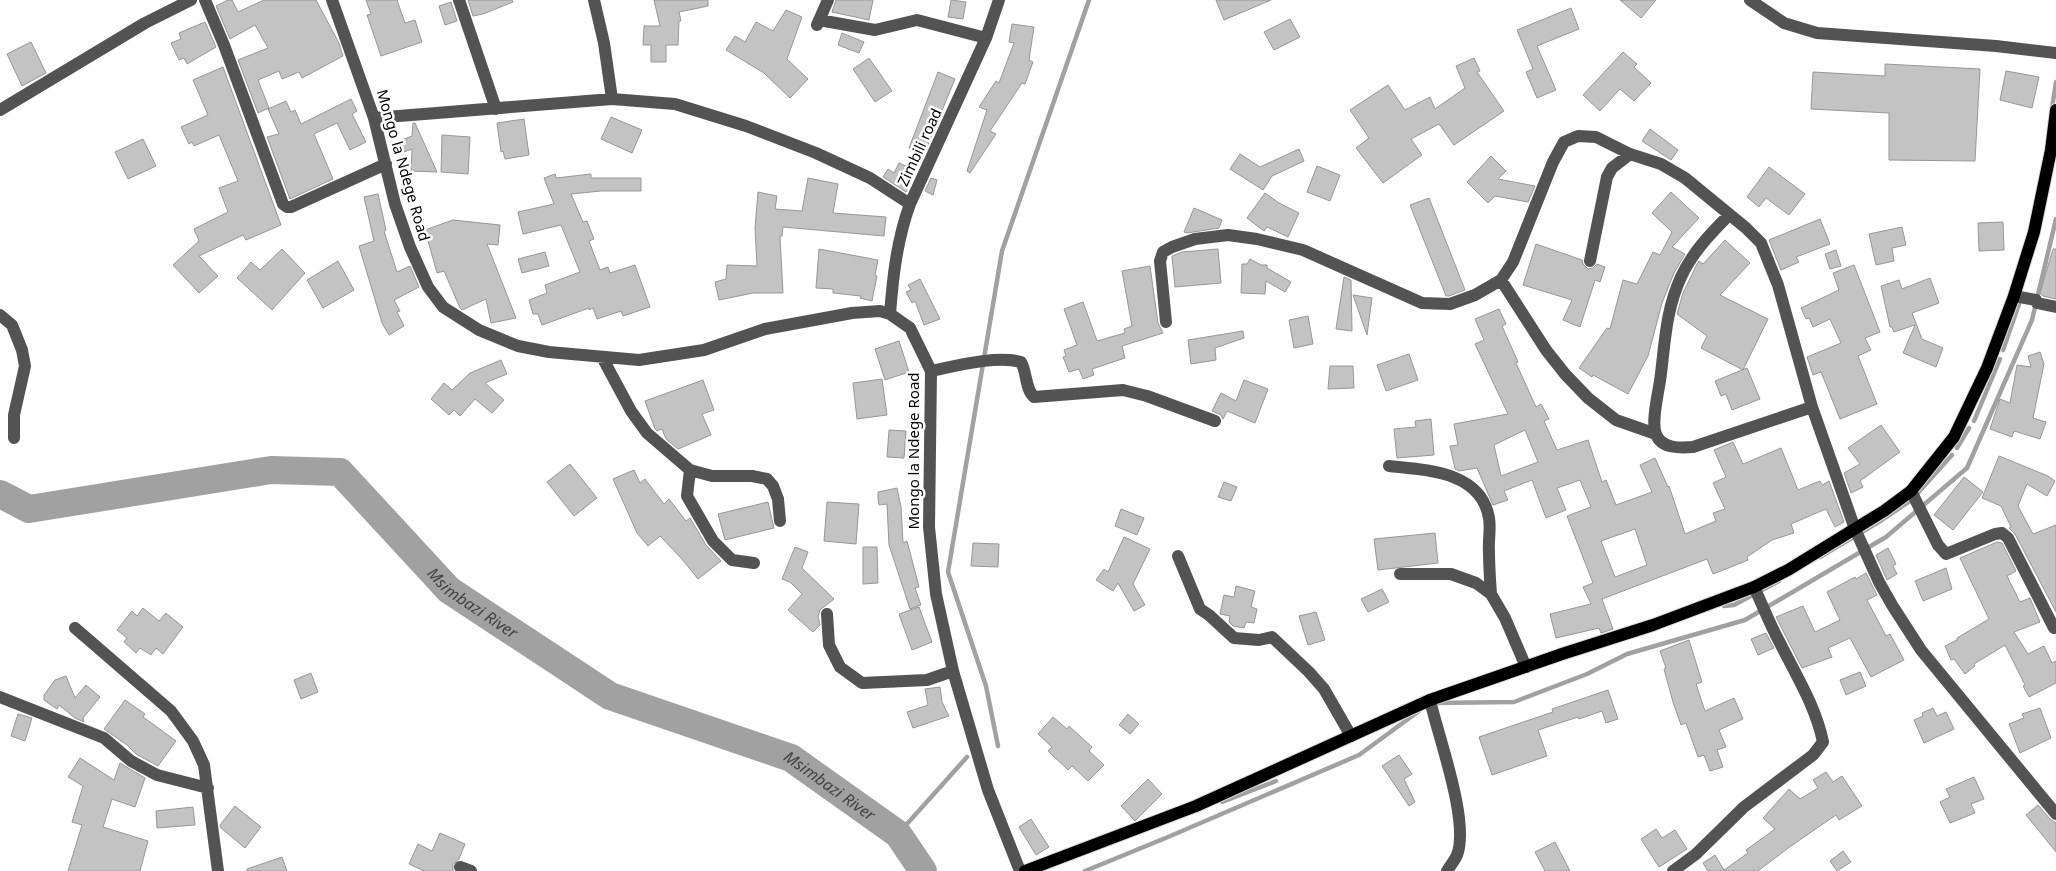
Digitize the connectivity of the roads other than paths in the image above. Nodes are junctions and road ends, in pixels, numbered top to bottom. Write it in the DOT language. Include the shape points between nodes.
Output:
graph roads {
  1 [pos="191,0"];
  2 [pos="205,0"];
  3 [pos="332,0"];
  4 [pos="459,0"];
  5 [pos="594,0"];
  6 [pos="828,0"];
  7 [pos="999,0"];
  8 [pos="1750,0"];
  9 [pos="986,38"];
  10 [pos="2056,53"];
  11 [pos="612,99"];
  12 [pos="496,109"];
  13 [pos="0,110"];
  14 [pos="2056,110"];
  15 [pos="374,118"];
  16 [pos="1630,154"];
  17 [pos="386,164"];
  18 [pos="910,204"];
  19 [pos="1729,215"];
  20 [pos="1590,261"];
  21 [pos="1501,280"];
  22 [pos="2014,296"];
  23 [pos="2056,307"];
  24 [pos="0,314"];
  25 [pos="890,314"];
  26 [pos="1166,322"];
  27 [pos="602,357"];
  28 [pos="931,371"];
  29 [pos="1812,407"];
  30 [pos="1215,422"];
  31 [pos="1656,434"];
  32 [pos="14,438"];
  33 [pos="1389,466"];
  34 [pos="690,470"];
  35 [pos="1911,491"];
  36 [pos="780,521"];
  37 [pos="1855,529"];
  38 [pos="1178,556"];
  39 [pos="754,563"];
  40 [pos="1400,574"];
  41 [pos="1754,587"];
  42 [pos="1491,594"];
  43 [pos="827,614"];
  44 [pos="75,628"];
  45 [pos="2054,628"];
  46 [pos="1526,666"];
  47 [pos="953,671"];
  48 [pos="0,697"];
  49 [pos="1430,700"];
  50 [pos="1351,736"];
  51 [pos="208,788"];
  52 [pos="2052,800"];
  53 [pos="2056,814"];
  54 [pos="218,871"];
  55 [pos="1020,871"];
  56 [pos="1025,871"];
  57 [pos="1447,871"];
  58 [pos="1673,871"];
  1 -- 13 [label="street" via="145,23"];
  2 -- 17 [label="street" via="287,208"];
  3 -- 15 [label="street, Mongo la Ndege Road"];
  4 -- 12 [label="street"];
  5 -- 11 [label="street"];
  6 -- 9 [label="street" via="818,22 875,30 917,20"];
  7 -- 9 [label="street, Zimbili road"];
  8 -- 10 [label="street" via="1784,22 1817,32"];
  9 -- 18 [label="street, Zimbili road"];
  11 -- 12 [label="street"];
  11 -- 18 [label="street" via="675,104 746,126 870,178"];
  12 -- 15 [label="street"];
  14 -- 22 [label="main road" via="2034,232"];
  15 -- 17 [label="street, Mongo la Ndege Road"];
  16 -- 19 [label="street" via="1662,164 1685,178"];
  16 -- 20 [label="street" via="1612,168 1607,177"];
  16 -- 21 [label="street" via="1596,137 1578,136 1564,142 1513,262"];
  17 -- 27 [label="street, Mongo la Ndege Road" via="410,247 428,287 443,307 480,330 518,346"];
  18 -- 25 [label="street, Zimbili road" via="893,273"];
  19 -- 29 [label="street" via="1761,243 1770,261"];
  19 -- 31 [label="street" via="1698,248 1673,298 1664,336"];
  21 -- 26 [label="street" via="1475,295 1450,304 1422,303 1303,250 1228,235 1195,239 1163,252 1160,261"];
  21 -- 31 [label="street" via="1546,350 1582,392 1616,420"];
  22 -- 23 [label="street"];
  22 -- 35 [label="main road" via="1987,368 1954,437"];
  24 -- 32 [label="street" via="12,325 25,366 14,415"];
  25 -- 27 [label="street, Mongo la Ndege Road" via="824,317 765,329 704,350 639,360"];
  25 -- 28 [label="street, Mongo la Ndege Road" via="910,328"];
  27 -- 34 [label="street" via="631,411 647,433"];
  28 -- 30 [label="street" via="1013,360 1021,362 1025,369 1030,393 1034,397 1123,390 1148,396"];
  28 -- 47 [label="street, Mongo la Ndege Road" via="928,527 936,594"];
  29 -- 31 [label="street" via="1693,447 1674,448 1662,442"];
  29 -- 37 [label="street"];
  33 -- 42 [label="street" via="1436,471 1462,480 1478,492 1489,517"];
  34 -- 36 [label="street" via="712,476 767,479 778,499"];
  34 -- 39 [label="street" via="687,496 713,541 732,560"];
  35 -- 37 [label="main road"];
  35 -- 45 [label="street" via="1938,545 1946,554 1995,534 2002,533 2008,538"];
  37 -- 41 [label="main road"];
  37 -- 52 [label="street" via="1879,582 1921,650"];
  38 -- 50 [label="street" via="1200,609 1234,638 1258,640 1272,637 1324,689"];
  40 -- 42 [label="street" via="1451,574 1476,583"];
  41 -- 46 [label="main road" via="1653,625"];
  41 -- 58 [label="street" via="1812,708 1823,742 1813,755 1744,807 1696,854"];
  42 -- 46 [label="street"];
  43 -- 47 [label="street" via="829,645 840,667 862,683 927,680"];
  44 -- 51 [label="street" via="171,711 193,741 204,765"];
  46 -- 49 [label="main road"];
  47 -- 55 [label="street, Mongo la Ndege Road" via="988,790"];
  48 -- 51 [label="street" via="104,738 131,762 157,775"];
  49 -- 50 [label="main road"];
  49 -- 57 [label="street" via="1455,793 1460,830 1458,854"];
  50 -- 56 [label="main road" via="1196,806"];
  51 -- 54 [label="street"];
  52 -- 53 [label="street"];
}
